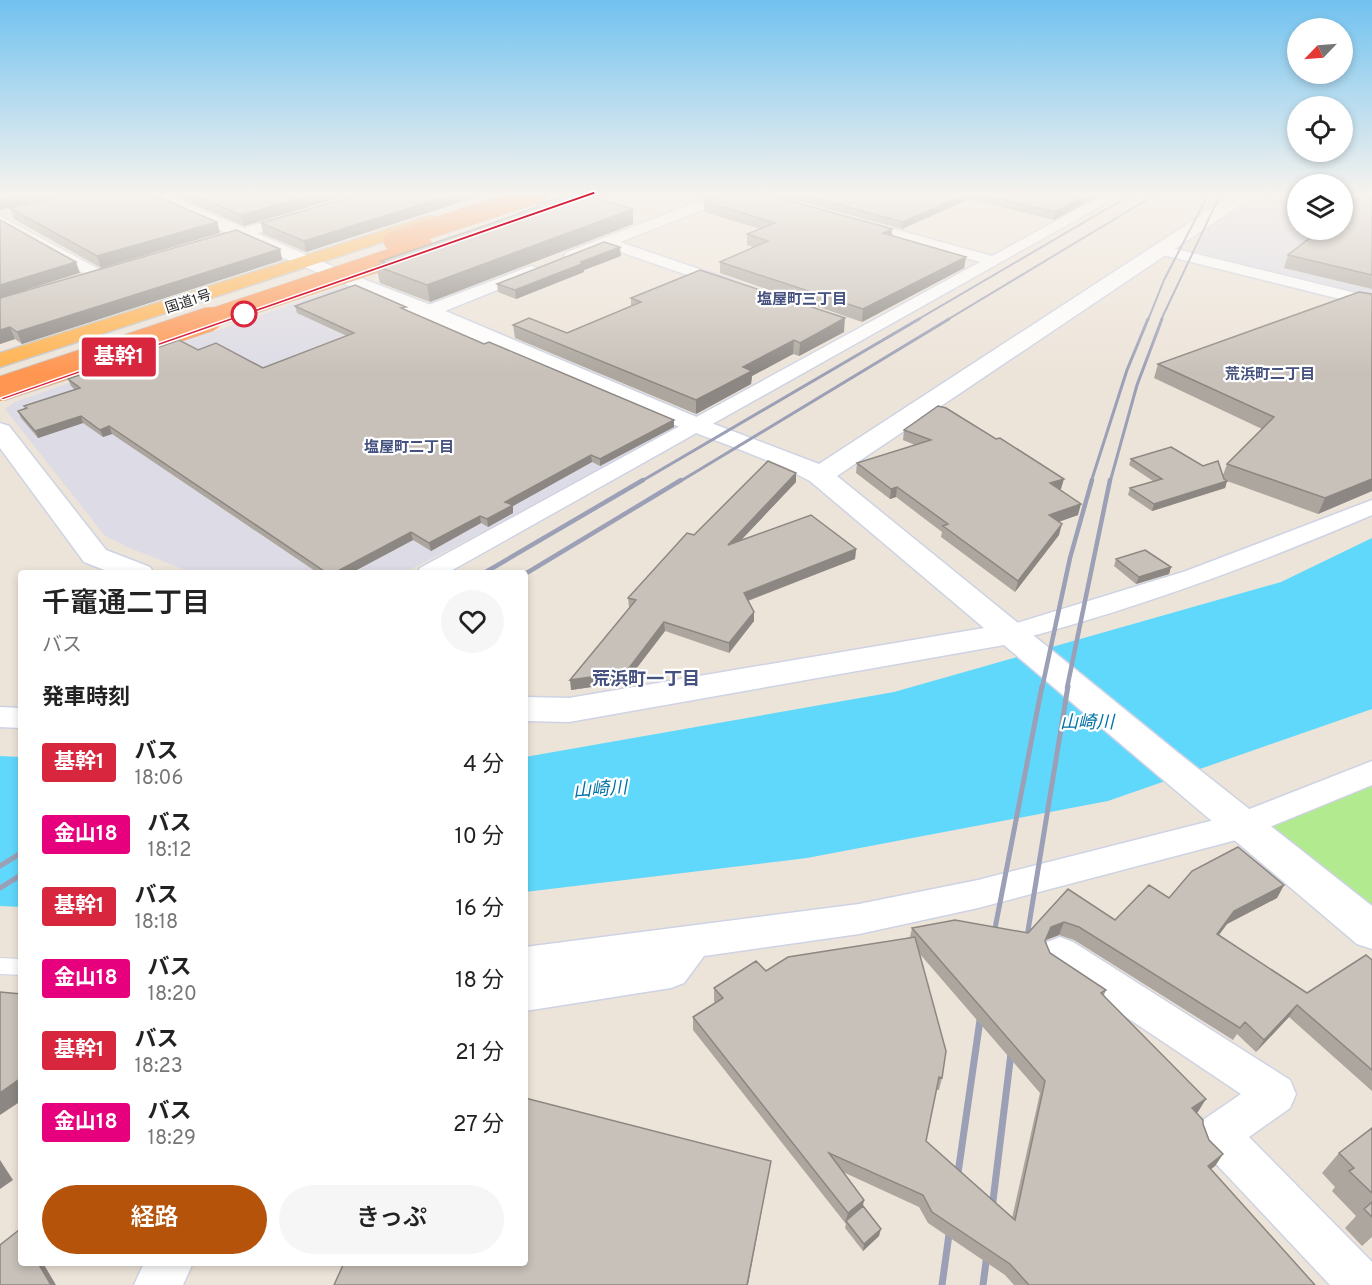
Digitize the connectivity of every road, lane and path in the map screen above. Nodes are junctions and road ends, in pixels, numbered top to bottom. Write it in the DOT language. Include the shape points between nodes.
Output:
graph roads {
  1 [pos="66,253"];
  2 [pos="290,253"];
  3 [pos="333,253"];
  4 [pos="354,253"];
  5 [pos="380,253"];
  6 [pos="404,253"];
  7 [pos="421,253"];
  8 [pos="578,253"];
  9 [pos="637,253"];
  10 [pos="964,253"];
  11 [pos="1008,253"];
  12 [pos="1156,253"];
  13 [pos="1172,253"];
  14 [pos="309,261"];
  15 [pos="993,261"];
  16 [pos="346,279"];
  17 [pos="78,282"];
  18 [pos="747,291"];
  19 [pos="1372,302"];
  20 [pos="429,311"];
  21 [pos="846,324"];
  22 [pos="868,332"];
  23 [pos="0,360"];
  24 [pos="0,366"];
  25 [pos="0,378"];
  26 [pos="0,389"];
  27 [pos="0,398"];
  28 [pos="697,426"];
  29 [pos="0,431"];
  30 [pos="820,476"];
  31 [pos="1372,507"];
  32 [pos="132,570"];
  33 [pos="434,570"];
  34 [pos="1019,638"];
  35 [pos="528,709"];
  36 [pos="0,717"];
  37 [pos="18,718"];
  38 [pos="1372,772"];
  39 [pos="1231,818"];
  40 [pos="1372,931"];
  41 [pos="693,942"];
  42 [pos="1060,953"];
  43 [pos="528,963"];
  44 [pos="0,966"];
  45 [pos="18,967"];
  46 [pos="528,994"];
  47 [pos="168,1266"];
  48 [pos="157,1285"];
  49 [pos="1362,1285"];
  1 -- 17 [label="street" via="106,274"];
  2 -- 14 [label="street"];
  3 -- 14 [label="highway, 国道1号"];
  4 -- 24 [label="highway, bridge"];
  5 -- 25 [label="highway"];
  6 -- 26 [label="highway, bridge"];
  7 -- 16 [label="highway, 国道1号"];
  8 -- 20 [label="street"];
  9 -- 18 [label="street"];
  10 -- 15 [label="street"];
  11 -- 15 [label="street"];
  12 -- 30 [label="street"];
  13 -- 19 [label="street"];
  14 -- 16 [label="street"];
  14 -- 23 [label="highway, 国道1号"];
  15 -- 22 [label="street"];
  16 -- 20 [label="street"];
  16 -- 27 [label="highway, 国道1号"];
  20 -- 28 [label="street"];
  21 -- 22 [label="street"];
  22 -- 28 [label="street"];
  28 -- 30 [label="street" via="798,463"];
  28 -- 33 [label="street"];
  29 -- 32 [label="street" via="95,555"];
  30 -- 34 [label="street"];
  31 -- 34 [label="street" via="1184,581"];
  34 -- 35 [label="street" via="568,710"];
  34 -- 39 [label="street"];
  36 -- 37 [label="street"];
  38 -- 39 [label="street"];
  39 -- 40 [label="street"];
  39 -- 41 [label="street" via="967,896 859,919"];
  41 -- 43 [label="street"];
  41 -- 46 [label="street" via="671,972"];
  42 -- 49 [label="street" via="1276,1094 1218,1135"];
  44 -- 45 [label="lane"];
  47 -- 48 [label="street"];
}
